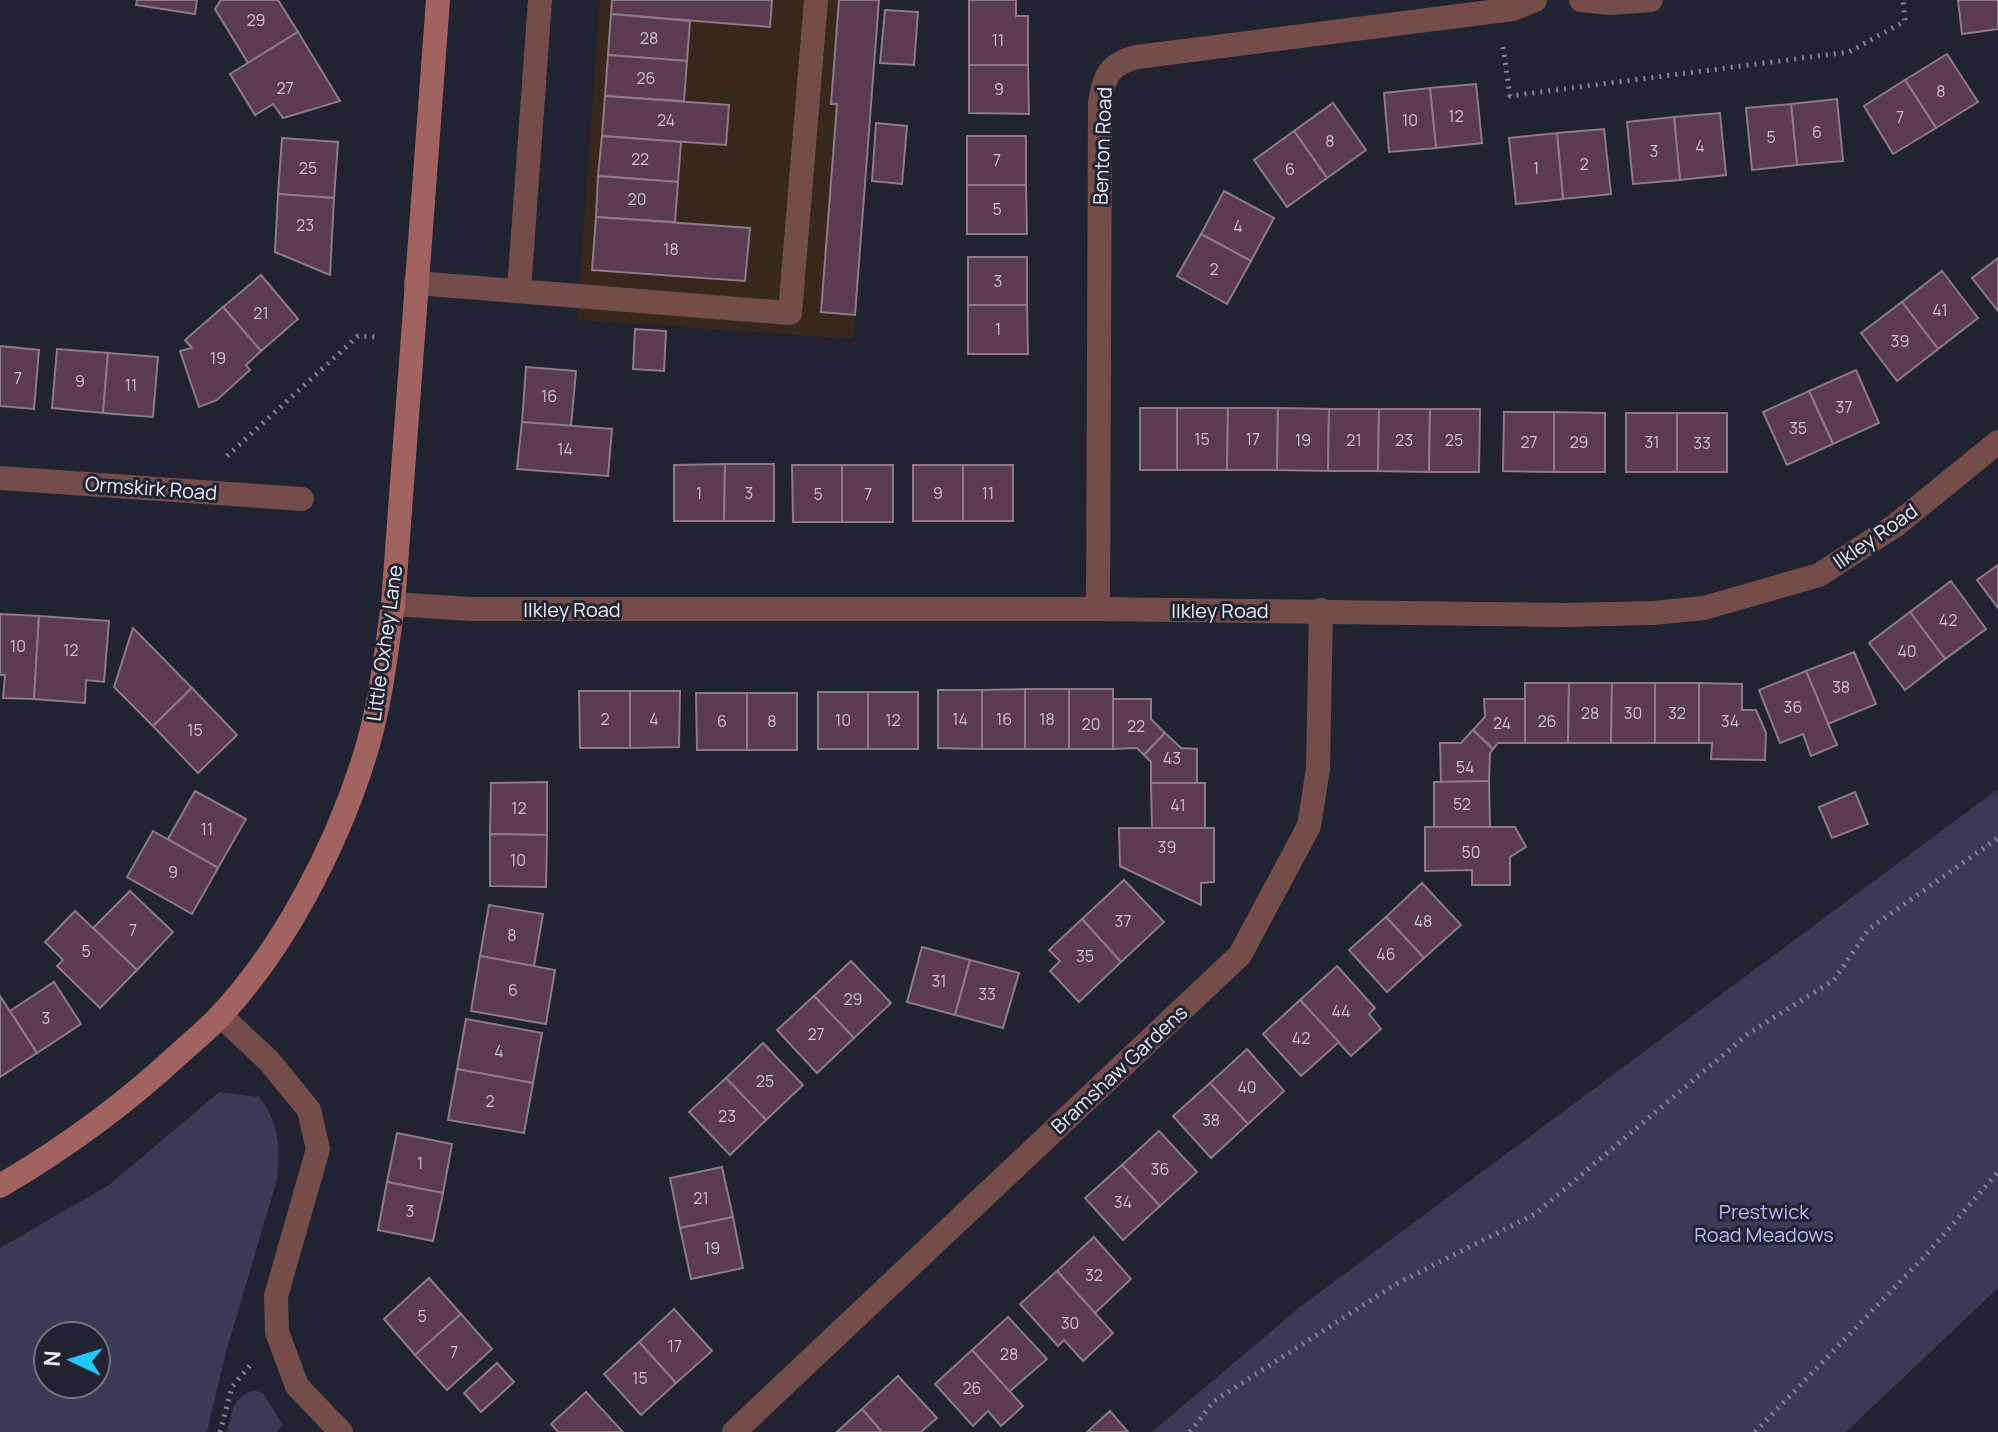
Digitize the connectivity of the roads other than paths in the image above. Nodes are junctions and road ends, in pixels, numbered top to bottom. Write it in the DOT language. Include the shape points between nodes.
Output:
graph roads {
  1 [pos="438,0"];
  2 [pos="540,0"];
  3 [pos="816,0"];
  4 [pos="1535,0"];
  5 [pos="1581,0"];
  6 [pos="1651,0"];
  7 [pos="416,283"];
  8 [pos="519,290"];
  9 [pos="1998,442"];
  10 [pos="0,478"];
  11 [pos="302,499"];
  12 [pos="393,604"];
  13 [pos="1098,609"];
  14 [pos="1321,610"];
  15 [pos="221,1016"];
  16 [pos="0,1186"];
  17 [pos="341,1432"];
  18 [pos="734,1432"];
  1 -- 7 [label="main road, Little Oxhey Lane"];
  2 -- 8 [label="street"];
  3 -- 8 [label="street" via="790,313"];
  4 -- 13 [label="street, Benton Road" via="1513,9 1137,57 1124,60 1104,79"];
  5 -- 6 [label="street"];
  7 -- 8 [label="street"];
  7 -- 12 [label="main road, Little Oxhey Lane"];
  9 -- 14 [label="street, Ilkley Road" via="1896,525 1819,575 1704,608 1565,615"];
  10 -- 11 [label="street, Ormskirk Road"];
  12 -- 13 [label="street, Ilkley Road" via="471,609"];
  12 -- 15 [label="main road, Little Oxhey Lane" via="364,759 323,862 277,943"];
  13 -- 14 [label="street, Ilkley Road"];
  14 -- 18 [label="street, Bramshaw Gardens" via="1318,769 1309,826 1240,955"];
  15 -- 16 [label="main road, Little Oxhey Lane" via="133,1096"];
  15 -- 17 [label="street" via="269,1061 309,1110 318,1149 276,1296 277,1332 297,1386"];
}
